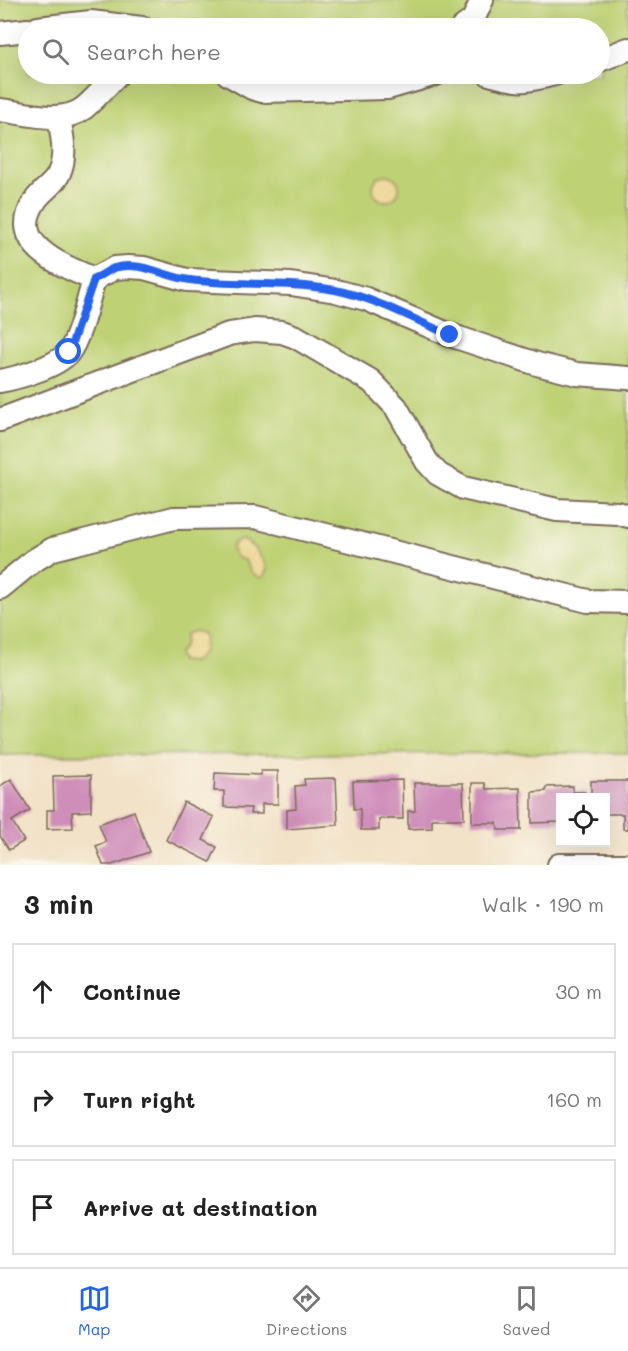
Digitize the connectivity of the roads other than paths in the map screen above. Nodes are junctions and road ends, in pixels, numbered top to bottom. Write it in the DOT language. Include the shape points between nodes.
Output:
graph roads {
  1 [pos="482,0"];
  2 [pos="474,18"];
  3 [pos="18,31"];
  4 [pos="0,33"];
  5 [pos="628,49"];
  6 [pos="610,56"];
  7 [pos="108,84"];
  8 [pos="245,84"];
  9 [pos="402,84"];
  10 [pos="0,110"];
  11 [pos="59,117"];
  12 [pos="94,279"];
  13 [pos="628,378"];
  14 [pos="0,381"];
  15 [pos="0,420"];
  16 [pos="628,516"];
  17 [pos="0,588"];
  18 [pos="628,602"];
  19 [pos="559,865"];
  20 [pos="628,865"];
  1 -- 2 [label="street"];
  3 -- 4 [label="street"];
  5 -- 6 [label="street"];
  7 -- 11 [label="street" via="83,109"];
  8 -- 9 [label="street" via="262,91 388,88"];
  10 -- 11 [label="street"];
  11 -- 12 [label="street" via="62,165 58,176 35,200 27,224 37,249"];
  12 -- 13 [label="street" via="115,268 144,267 187,280 291,284 336,291 366,298 450,335 537,364 577,374"];
  12 -- 14 [label="street" via="69,352 61,360"];
  15 -- 16 [label="street" via="229,334 255,330 282,332 296,336 370,381 396,407 432,468 463,488 557,510"];
  17 -- 18 [label="street" via="53,549 174,518 230,516 255,517 588,601"];
  19 -- 20 [label="street"];
}
